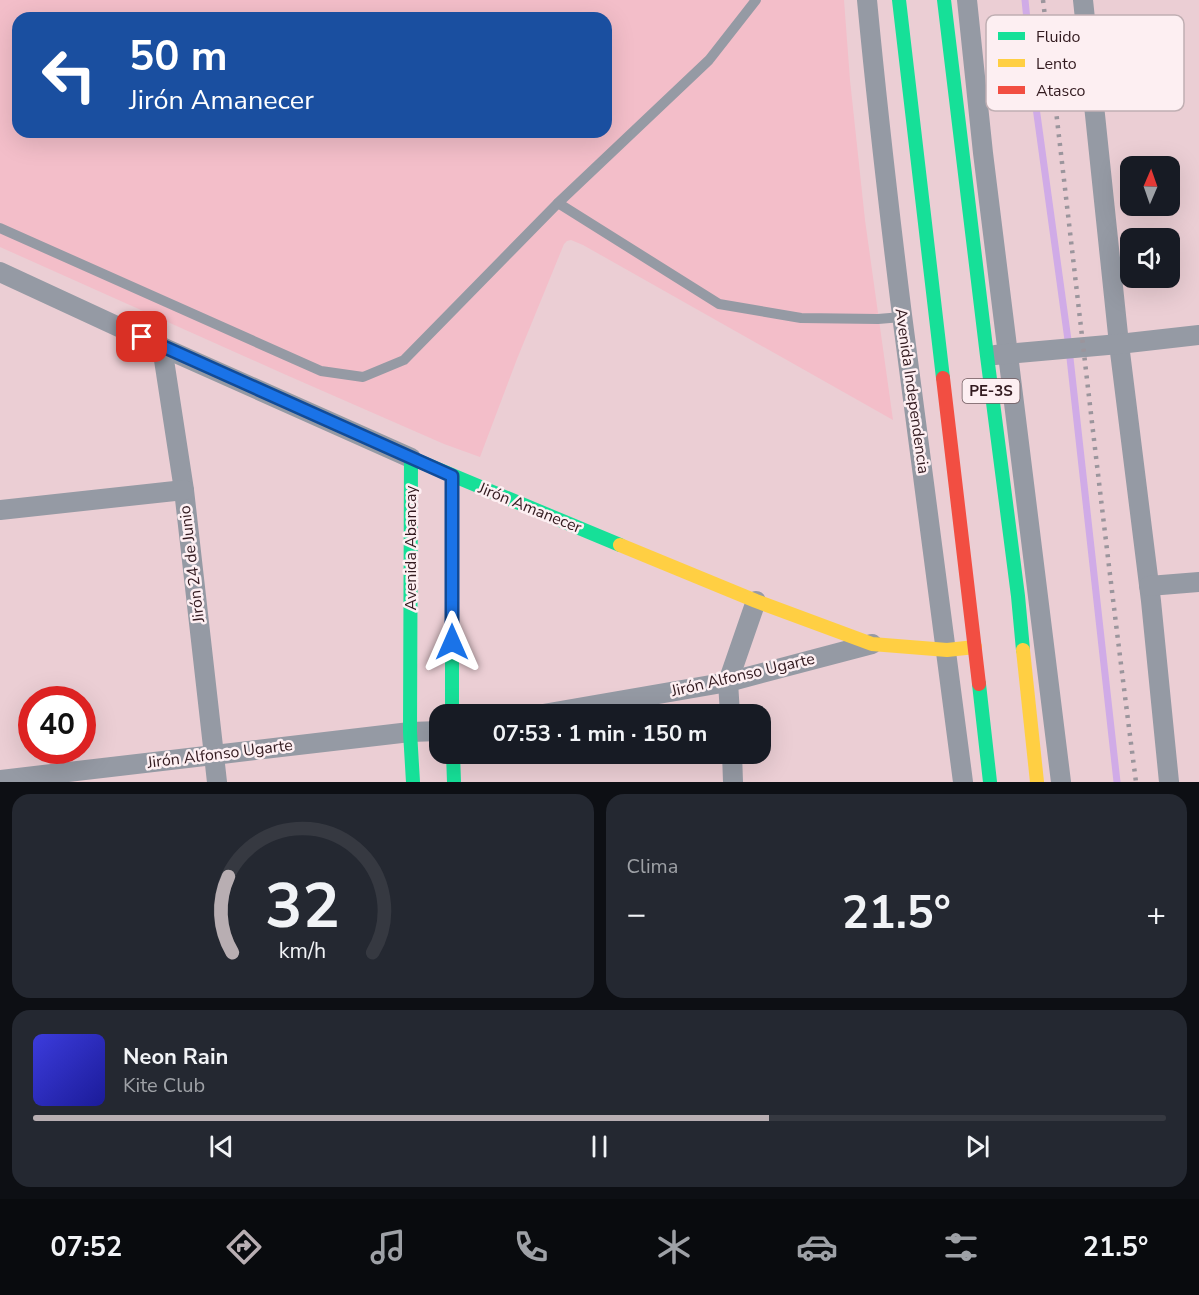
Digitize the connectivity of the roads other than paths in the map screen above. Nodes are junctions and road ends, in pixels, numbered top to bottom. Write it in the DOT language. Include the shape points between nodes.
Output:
graph roads {
  1 [pos="756,0"];
  2 [pos="867,0"];
  3 [pos="899,0"];
  4 [pos="944,0"];
  5 [pos="967,0"];
  6 [pos="1083,0"];
  7 [pos="1085,15"];
  8 [pos="1095,111"];
  9 [pos="558,203"];
  10 [pos="0,228"];
  11 [pos="0,272"];
  12 [pos="902,317"];
  13 [pos="1199,335"];
  14 [pos="1119,344"];
  15 [pos="162,347"];
  16 [pos="1007,354"];
  17 [pos="987,356"];
  18 [pos="411,458"];
  19 [pos="452,476"];
  20 [pos="184,490"];
  21 [pos="0,510"];
  22 [pos="1199,582"];
  23 [pos="1149,586"];
  24 [pos="756,601"];
  25 [pos="872,644"];
  26 [pos="975,647"];
  27 [pos="947,650"];
  28 [pos="728,682"];
  29 [pos="452,704"];
  30 [pos="601,704"];
  31 [pos="729,704"];
  32 [pos="429,731"];
  33 [pos="410,732"];
  34 [pos="214,754"];
  35 [pos="453,764"];
  36 [pos="732,764"];
  37 [pos="0,780"];
  38 [pos="217,782"];
  39 [pos="413,782"];
  40 [pos="454,782"];
  41 [pos="733,782"];
  42 [pos="963,782"];
  43 [pos="990,782"];
  44 [pos="1037,782"];
  45 [pos="1061,782"];
  46 [pos="1169,782"];
  1 -- 9 [label="lane" via="709,60"];
  2 -- 12 [label="street, Avenida Independencia"];
  3 -- 26 [label="main road, Avenida Independencia / PE-3S"];
  4 -- 17 [label="main road, PE-3S"];
  5 -- 16 [label="street"];
  6 -- 7 [label="street"];
  8 -- 14 [label="street"];
  9 -- 10 [label="lane" via="404,360 363,377 321,371"];
  9 -- 12 [label="lane" via="719,304 801,318"];
  11 -- 15 [label="street, Jirón Amanecer"];
  12 -- 27 [label="street, Avenida Independencia"];
  13 -- 14 [label="street"];
  14 -- 16 [label="street"];
  14 -- 23 [label="street"];
  15 -- 18 [label="street, Jirón Amanecer"];
  15 -- 20 [label="street, Jirón 24 de Junio"];
  16 -- 17 [label="street"];
  16 -- 45 [label="street"];
  17 -- 44 [label="main road, PE-3S"];
  18 -- 19 [label="main road, Jirón Amanecer"];
  18 -- 33 [label="main road, Avenida Abancay"];
  19 -- 24 [label="main road, Jirón Amanecer"];
  19 -- 29 [label="main road"];
  20 -- 21 [label="street"];
  20 -- 34 [label="street, Jirón 24 de Junio"];
  22 -- 23 [label="street"];
  23 -- 46 [label="street"];
  24 -- 25 [label="main road, Jirón Amanecer"];
  24 -- 28 [label="street"];
  25 -- 27 [label="main road, Jirón Amanecer"];
  25 -- 28 [label="street, Jirón Alfonso Ugarte"];
  26 -- 27 [label="main road, Jirón Amanecer"];
  26 -- 43 [label="main road, Avenida Independencia / PE-3S"];
  27 -- 42 [label="street, Avenida Independencia"];
  28 -- 30 [label="street, Jirón Alfonso Ugarte"];
  28 -- 31 [label="street"];
  32 -- 33 [label="street, Jirón Alfonso Ugarte"];
  33 -- 34 [label="street, Jirón Alfonso Ugarte"];
  33 -- 39 [label="main road, Avenida Abancay"];
  34 -- 37 [label="street, Jirón Alfonso Ugarte"];
  34 -- 38 [label="street, Jirón 24 de Junio"];
  35 -- 40 [label="main road"];
  36 -- 41 [label="street"];
}
